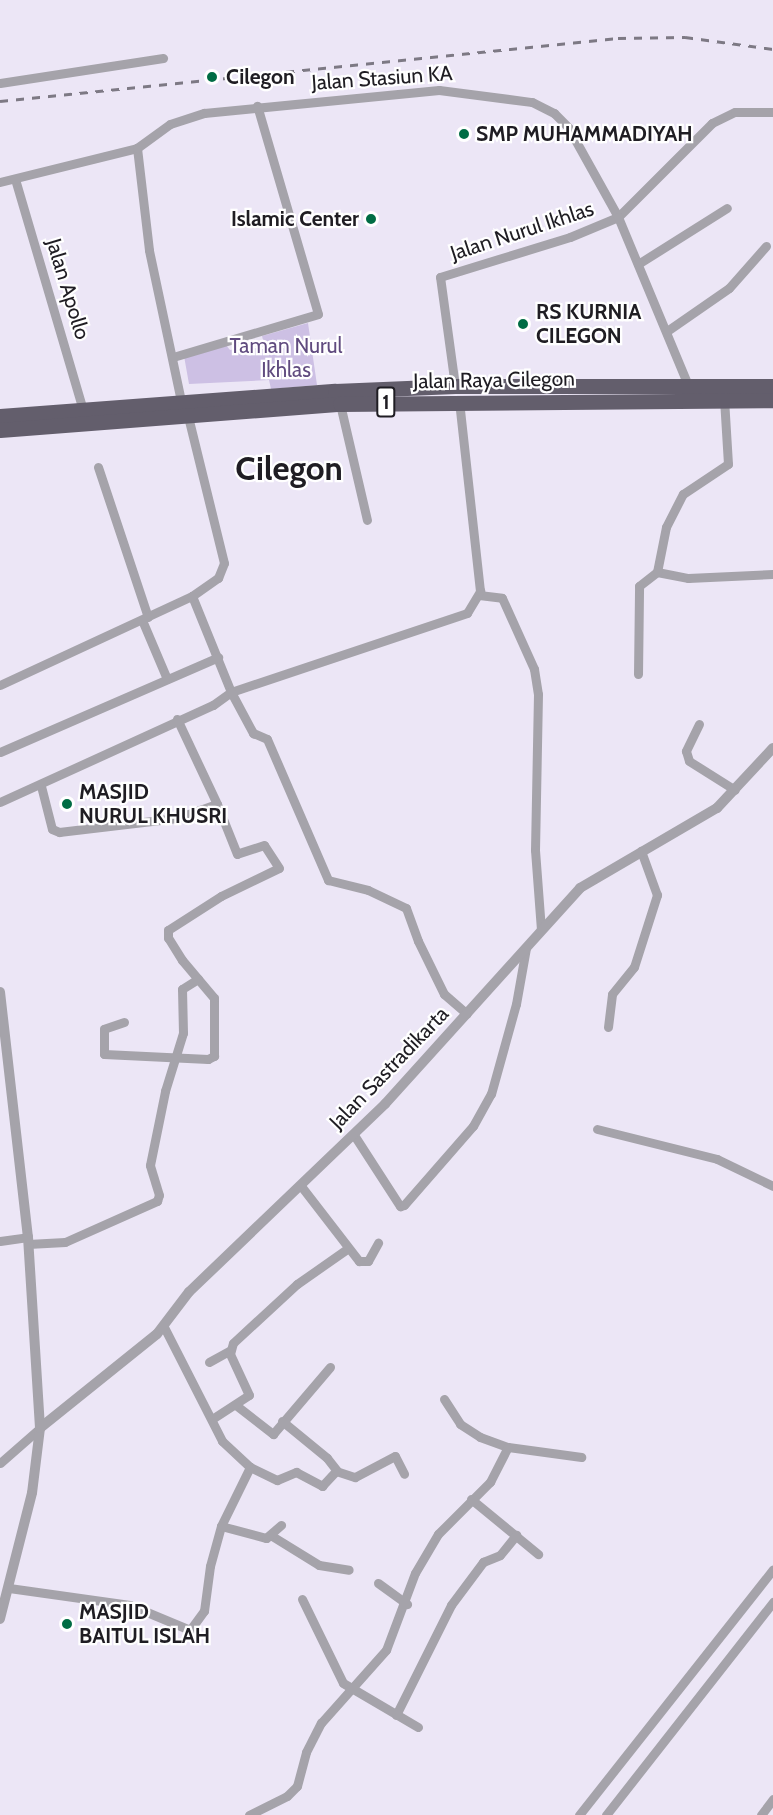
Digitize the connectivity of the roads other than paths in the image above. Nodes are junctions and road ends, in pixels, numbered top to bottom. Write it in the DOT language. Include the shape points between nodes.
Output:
graph roads {
  1 [pos="163,58"];
  2 [pos="0,84"];
  3 [pos="257,106"];
  4 [pos="773,111"];
  5 [pos="137,148"];
  6 [pos="15,179"];
  7 [pos="0,182"];
  8 [pos="727,208"];
  9 [pos="618,217"];
  10 [pos="766,246"];
  11 [pos="638,264"];
  12 [pos="666,331"];
  13 [pos="173,357"];
  14 [pos="688,385"];
  15 [pos="773,386"];
  16 [pos="457,393"];
  17 [pos="724,398"];
  18 [pos="773,400"];
  19 [pos="181,401"];
  20 [pos="261,404"];
  21 [pos="340,404"];
  22 [pos="83,410"];
  23 [pos="0,416"];
  24 [pos="188,416"];
  25 [pos="0,430"];
  26 [pos="98,467"];
  27 [pos="367,520"];
  28 [pos="657,572"];
  29 [pos="773,574"];
  30 [pos="479,595"];
  31 [pos="192,596"];
  32 [pos="145,618"];
  33 [pos="218,657"];
  34 [pos="638,674"];
  35 [pos="167,679"];
  36 [pos="0,685"];
  37 [pos="231,692"];
  38 [pos="177,719"];
  39 [pos="699,724"];
  40 [pos="773,748"];
  41 [pos="0,752"];
  42 [pos="40,786"];
  43 [pos="735,790"];
  44 [pos="0,802"];
  45 [pos="217,804"];
  46 [pos="641,851"];
  47 [pos="541,930"];
  48 [pos="526,948"];
  49 [pos="198,980"];
  50 [pos="0,992"];
  51 [pos="467,1014"];
  52 [pos="123,1022"];
  53 [pos="608,1027"];
  54 [pos="175,1055"];
  55 [pos="597,1129"];
  56 [pos="354,1135"];
  57 [pos="302,1186"];
  58 [pos="773,1186"];
  59 [pos="0,1240"];
  60 [pos="28,1240"];
  61 [pos="378,1243"];
  62 [pos="347,1249"];
  63 [pos="164,1327"];
  64 [pos="229,1351"];
  65 [pos="209,1362"];
  66 [pos="330,1367"];
  67 [pos="444,1399"];
  68 [pos="237,1406"];
  69 [pos="212,1419"];
  70 [pos="282,1421"];
  71 [pos="40,1428"];
  72 [pos="508,1446"];
  73 [pos="581,1457"];
  74 [pos="0,1463"];
  75 [pos="250,1467"];
  76 [pos="336,1471"];
  77 [pos="404,1474"];
  78 [pos="471,1499"];
  79 [pos="281,1525"];
  80 [pos="221,1526"];
  81 [pos="516,1535"];
  82 [pos="272,1536"];
  83 [pos="538,1554"];
  84 [pos="773,1569"];
  85 [pos="349,1570"];
  86 [pos="378,1583"];
  87 [pos="9,1588"];
  88 [pos="302,1599"];
  89 [pos="773,1602"];
  90 [pos="406,1604"];
  91 [pos="0,1619"];
  92 [pos="350,1690"];
  93 [pos="396,1715"];
  94 [pos="418,1727"];
  95 [pos="773,1799"];
  96 [pos="249,1815"];
  97 [pos="579,1815"];
  98 [pos="606,1815"];
  99 [pos="761,1815"];
  1 -- 2 [label="street"];
  3 -- 5 [label="street, Jalan Stasiun KA" via="186,118 159,130"];
  3 -- 9 [label="street, Jalan Stasiun KA" via="439,90 532,102 554,113 568,127"];
  3 -- 13 [label="street" via="318,314"];
  4 -- 9 [label="street" via="735,112 712,123"];
  5 -- 6 [label="street"];
  5 -- 13 [label="street" via="149,250"];
  6 -- 7 [label="street"];
  6 -- 22 [label="street, Jalan Apollo"];
  8 -- 11 [label="street"];
  9 -- 11 [label="street, Jalan Stasiun KA"];
  9 -- 16 [label="street, Jalan Nurul Ikhlas" via="570,237 440,277"];
  10 -- 12 [label="street" via="729,288"];
  11 -- 12 [label="street, Jalan Stasiun KA"];
  12 -- 14 [label="street, Jalan Stasiun KA"];
  13 -- 19 [label="street"];
  14 -- 15 [label="highway, Jalan Raya Cilegon / 1"];
  14 -- 16 [label="highway, Jalan Raya Cilegon / 1"];
  16 -- 17 [label="highway, Jalan Raya Cilegon / 1"];
  16 -- 20 [label="highway, Jalan Raya Cilegon / 1"];
  16 -- 21 [label="highway, Jalan Raya Cilegon / 1"];
  16 -- 30 [label="street"];
  17 -- 18 [label="highway, Jalan Raya Cilegon / 1"];
  17 -- 28 [label="street" via="728,464 690,486 676,503 666,527"];
  19 -- 20 [label="highway, Jalan Raya Cilegon / 1"];
  19 -- 22 [label="highway, Jalan Raya Cilegon / 1"];
  20 -- 21 [label="highway, Jalan Raya Cilegon / 1"];
  20 -- 24 [label="highway, Jalan Raya Cilegon / 1"];
  21 -- 27 [label="street"];
  22 -- 23 [label="highway, Jalan Raya Cilegon / 1"];
  24 -- 25 [label="highway, Jalan Raya Cilegon / 1"];
  24 -- 31 [label="street" via="224,563 214,583"];
  26 -- 32 [label="street"];
  28 -- 29 [label="street" via="688,578"];
  28 -- 34 [label="street" via="639,586"];
  30 -- 37 [label="street" via="467,613"];
  30 -- 47 [label="street" via="502,598 534,669 538,694 535,850"];
  31 -- 32 [label="street"];
  31 -- 33 [label="street"];
  32 -- 35 [label="street"];
  32 -- 36 [label="street"];
  33 -- 35 [label="street"];
  33 -- 37 [label="street"];
  35 -- 41 [label="street"];
  37 -- 38 [label="street"];
  37 -- 51 [label="street" via="253,733 267,739 328,880 368,890 406,908 444,994"];
  38 -- 42 [label="street"];
  38 -- 45 [label="street"];
  39 -- 43 [label="street" via="686,751 689,761"];
  40 -- 43 [label="street, Jalan Sastradikarta"];
  42 -- 44 [label="street"];
  42 -- 45 [label="street" via="52,829 59,832 177,818"];
  43 -- 46 [label="street, Jalan Sastradikarta" via="717,808"];
  45 -- 49 [label="street" via="237,854 264,845 279,868 170,926 168,938"];
  46 -- 47 [label="street, Jalan Sastradikarta" via="591,878"];
  46 -- 53 [label="street" via="657,895 634,968 612,994"];
  47 -- 48 [label="street, Jalan Sastradikarta"];
  48 -- 51 [label="street, Jalan Sastradikarta"];
  48 -- 56 [label="street" via="516,1004 491,1094 473,1126 404,1205 400,1206"];
  49 -- 54 [label="street" via="183,987 183,1033"];
  49 -- 54 [label="street" via="215,1002 214,1056 208,1059"];
  50 -- 60 [label="street"];
  51 -- 56 [label="street, Jalan Sastradikarta"];
  52 -- 54 [label="street" via="104,1029 104,1054"];
  54 -- 60 [label="street" via="150,1165 159,1195 157,1201 66,1242"];
  55 -- 58 [label="street" via="717,1159"];
  56 -- 57 [label="street, Jalan Sastradikarta"];
  57 -- 62 [label="street"];
  57 -- 63 [label="street, Jalan Sastradikarta" via="189,1292"];
  59 -- 60 [label="street"];
  60 -- 71 [label="street"];
  61 -- 62 [label="street" via="364,1263"];
  62 -- 64 [label="street" via="297,1284"];
  63 -- 69 [label="street"];
  63 -- 71 [label="street, Jalan Sastradikarta"];
  64 -- 65 [label="street"];
  64 -- 68 [label="street" via="249,1392"];
  66 -- 70 [label="street"];
  67 -- 72 [label="street" via="464,1427"];
  68 -- 69 [label="street"];
  68 -- 70 [label="street" via="271,1434"];
  69 -- 75 [label="street" via="230,1451"];
  70 -- 76 [label="street" via="327,1458"];
  71 -- 74 [label="street"];
  71 -- 87 [label="street" via="32,1492"];
  72 -- 73 [label="street"];
  72 -- 78 [label="street" via="490,1482"];
  75 -- 76 [label="street" via="277,1480 296,1472 322,1486"];
  75 -- 80 [label="street"];
  76 -- 77 [label="street" via="355,1477 395,1456"];
  78 -- 81 [label="street"];
  78 -- 90 [label="street" via="438,1534 416,1572"];
  79 -- 82 [label="street"];
  80 -- 82 [label="street" via="266,1538"];
  80 -- 87 [label="street" via="204,1611 190,1630 130,1605"];
  81 -- 83 [label="street"];
  81 -- 93 [label="street" via="500,1555 483,1562 451,1605"];
  82 -- 85 [label="street" via="319,1565"];
  84 -- 97 [label="street"];
  86 -- 90 [label="street"];
  87 -- 91 [label="street"];
  88 -- 92 [label="street"];
  89 -- 98 [label="street"];
  90 -- 92 [label="street" via="386,1650"];
  92 -- 93 [label="street"];
  92 -- 96 [label="street" via="315,1734 297,1786 287,1796"];
  93 -- 94 [label="street"];
  95 -- 99 [label="street"];
}
